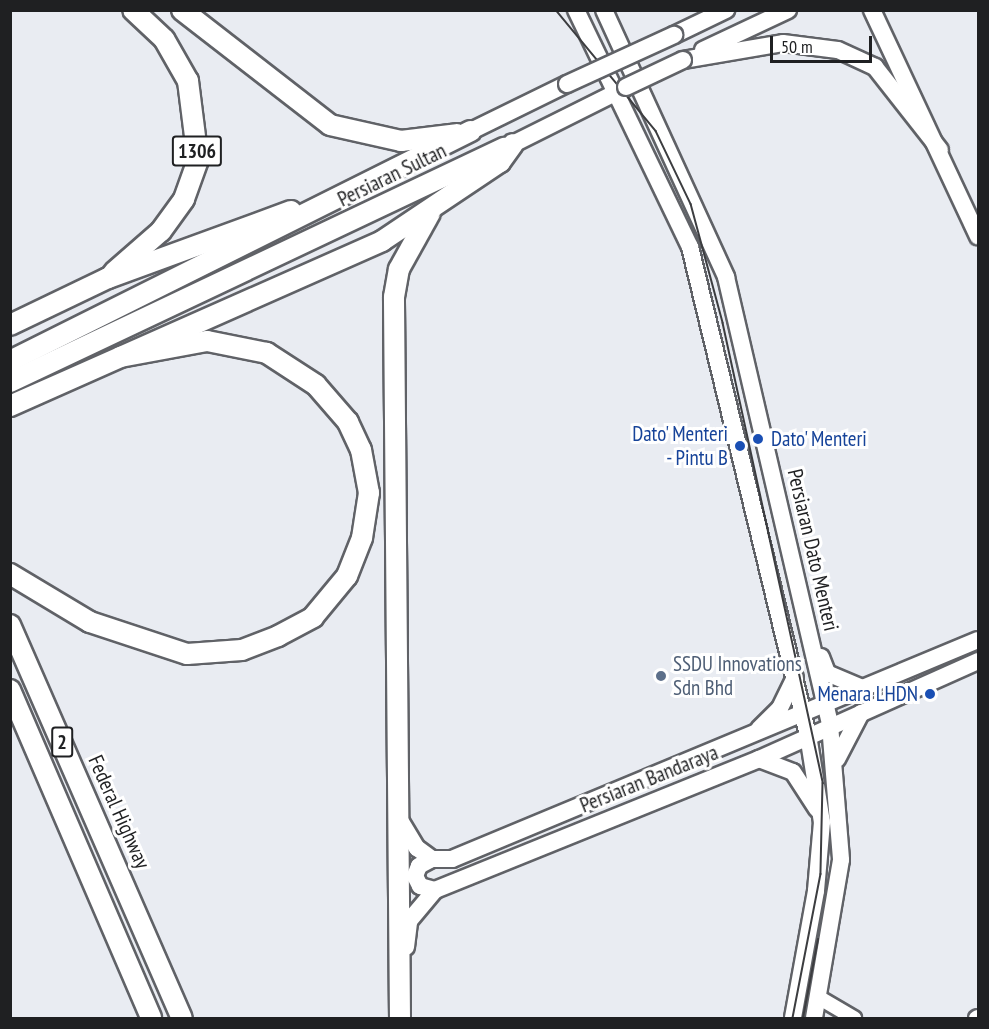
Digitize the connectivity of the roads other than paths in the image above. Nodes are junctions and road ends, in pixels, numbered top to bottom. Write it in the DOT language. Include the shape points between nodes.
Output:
graph roads {
  1 [pos="133,10"];
  2 [pos="182,10"];
  3 [pos="190,10"];
  4 [pos="576,10"];
  5 [pos="604,10"];
  6 [pos="726,10"];
  7 [pos="788,10"];
  8 [pos="872,10"];
  9 [pos="709,16"];
  10 [pos="205,30"];
  11 [pos="683,60"];
  12 [pos="471,131"];
  13 [pos="513,144"];
  14 [pos="940,150"];
  15 [pos="342,198"];
  16 [pos="430,213"];
  17 [pos="978,236"];
  18 [pos="108,278"];
  19 [pos="10,325"];
  20 [pos="120,357"];
  21 [pos="12,374"];
  22 [pos="18,403"];
  23 [pos="10,574"];
  24 [pos="807,623"];
  25 [pos="10,625"];
  26 [pos="978,640"];
  27 [pos="978,661"];
  28 [pos="795,677"];
  29 [pos="862,688"];
  30 [pos="10,690"];
  31 [pos="826,704"];
  32 [pos="869,707"];
  33 [pos="803,714"];
  34 [pos="830,725"];
  35 [pos="808,735"];
  36 [pos="750,738"];
  37 [pos="759,759"];
  38 [pos="836,762"];
  39 [pos="820,813"];
  40 [pos="400,820"];
  41 [pos="432,859"];
  42 [pos="435,890"];
  43 [pos="401,989"];
  44 [pos="818,997"];
  45 [pos="151,1018"];
  46 [pos="182,1018"];
  47 [pos="400,1018"];
  48 [pos="793,1018"];
  49 [pos="814,1018"];
  50 [pos="854,1018"];
  1 -- 18 [label="highway, 1306" via="164,39 188,81 198,160 184,199 161,231"];
  2 -- 10 [label="highway"];
  3 -- 10 [label="main road"];
  4 -- 28 [label="main road" via="690,247"];
  5 -- 24 [label="main road, Persiaran Dato Menteri" via="726,277"];
  6 -- 9 [label="main road, Persiaran Sultan"];
  7 -- 11 [label="main road, Persiaran Sultan"];
  8 -- 14 [label="main road"];
  9 -- 12 [label="main road, Persiaran Sultan, bridge"];
  10 -- 12 [label="highway" via="330,125 401,141"];
  11 -- 13 [label="main road, Persiaran Sultan, bridge"];
  11 -- 14 [label="main road" via="783,43 838,50 875,67"];
  12 -- 15 [label="highway, Persiaran Sultan"];
  13 -- 16 [label="highway" via="500,162"];
  13 -- 21 [label="highway, Persiaran Sultan"];
  14 -- 17 [label="main road"];
  15 -- 18 [label="highway" via="287,213"];
  15 -- 21 [label="highway, Persiaran Sultan"];
  16 -- 20 [label="highway" via="345,259"];
  16 -- 40 [label="highway" via="399,269 393,297"];
  18 -- 19 [label="highway"];
  20 -- 22 [label="highway"];
  20 -- 23 [label="highway" via="207,341 267,353 316,385 348,422 361,450 369,493 362,538 348,576 313,617 278,636 242,650 187,654 130,640 90,622"];
  24 -- 29 [label="main road" via="827,673"];
  24 -- 31 [label="main road, Persiaran Dato Menteri"];
  25 -- 46 [label="highway, Federal Highway / 2"];
  26 -- 29 [label="main road, Persiaran Bandaraya"];
  27 -- 32 [label="main road, Persiaran Bandaraya"];
  28 -- 33 [label="main road"];
  28 -- 36 [label="main road" via="780,708"];
  29 -- 31 [label="main road, Persiaran Bandaraya"];
  30 -- 45 [label="highway, 2"];
  31 -- 33 [label="main road, Persiaran Bandaraya"];
  31 -- 34 [label="main road, Persiaran Dato Menteri"];
  32 -- 34 [label="main road, Persiaran Bandaraya"];
  32 -- 38 [label="main road" via="849,727"];
  33 -- 35 [label="main road"];
  33 -- 36 [label="main road, Persiaran Bandaraya"];
  34 -- 35 [label="main road, Persiaran Bandaraya"];
  34 -- 38 [label="main road, Persiaran Dato Menteri"];
  35 -- 37 [label="main road, Persiaran Bandaraya"];
  35 -- 39 [label="main road"];
  36 -- 41 [label="main road, Persiaran Bandaraya" via="510,838 452,859"];
  37 -- 39 [label="main road" via="793,772"];
  37 -- 42 [label="main road, Persiaran Bandaraya"];
  38 -- 44 [label="main road, Persiaran Dato Menteri" via="841,860"];
  39 -- 48 [label="main road" via="816,891"];
  40 -- 41 [label="main road" via="417,848"];
  40 -- 43 [label="highway"];
  41 -- 42 [label="main road" via="419,866 415,876 420,886"];
  42 -- 43 [label="main road, Persiaran Bandaraya" via="410,921"];
  43 -- 47 [label="highway"];
  44 -- 49 [label="main road, Persiaran Dato Menteri"];
  44 -- 50 [label="street"];
}
